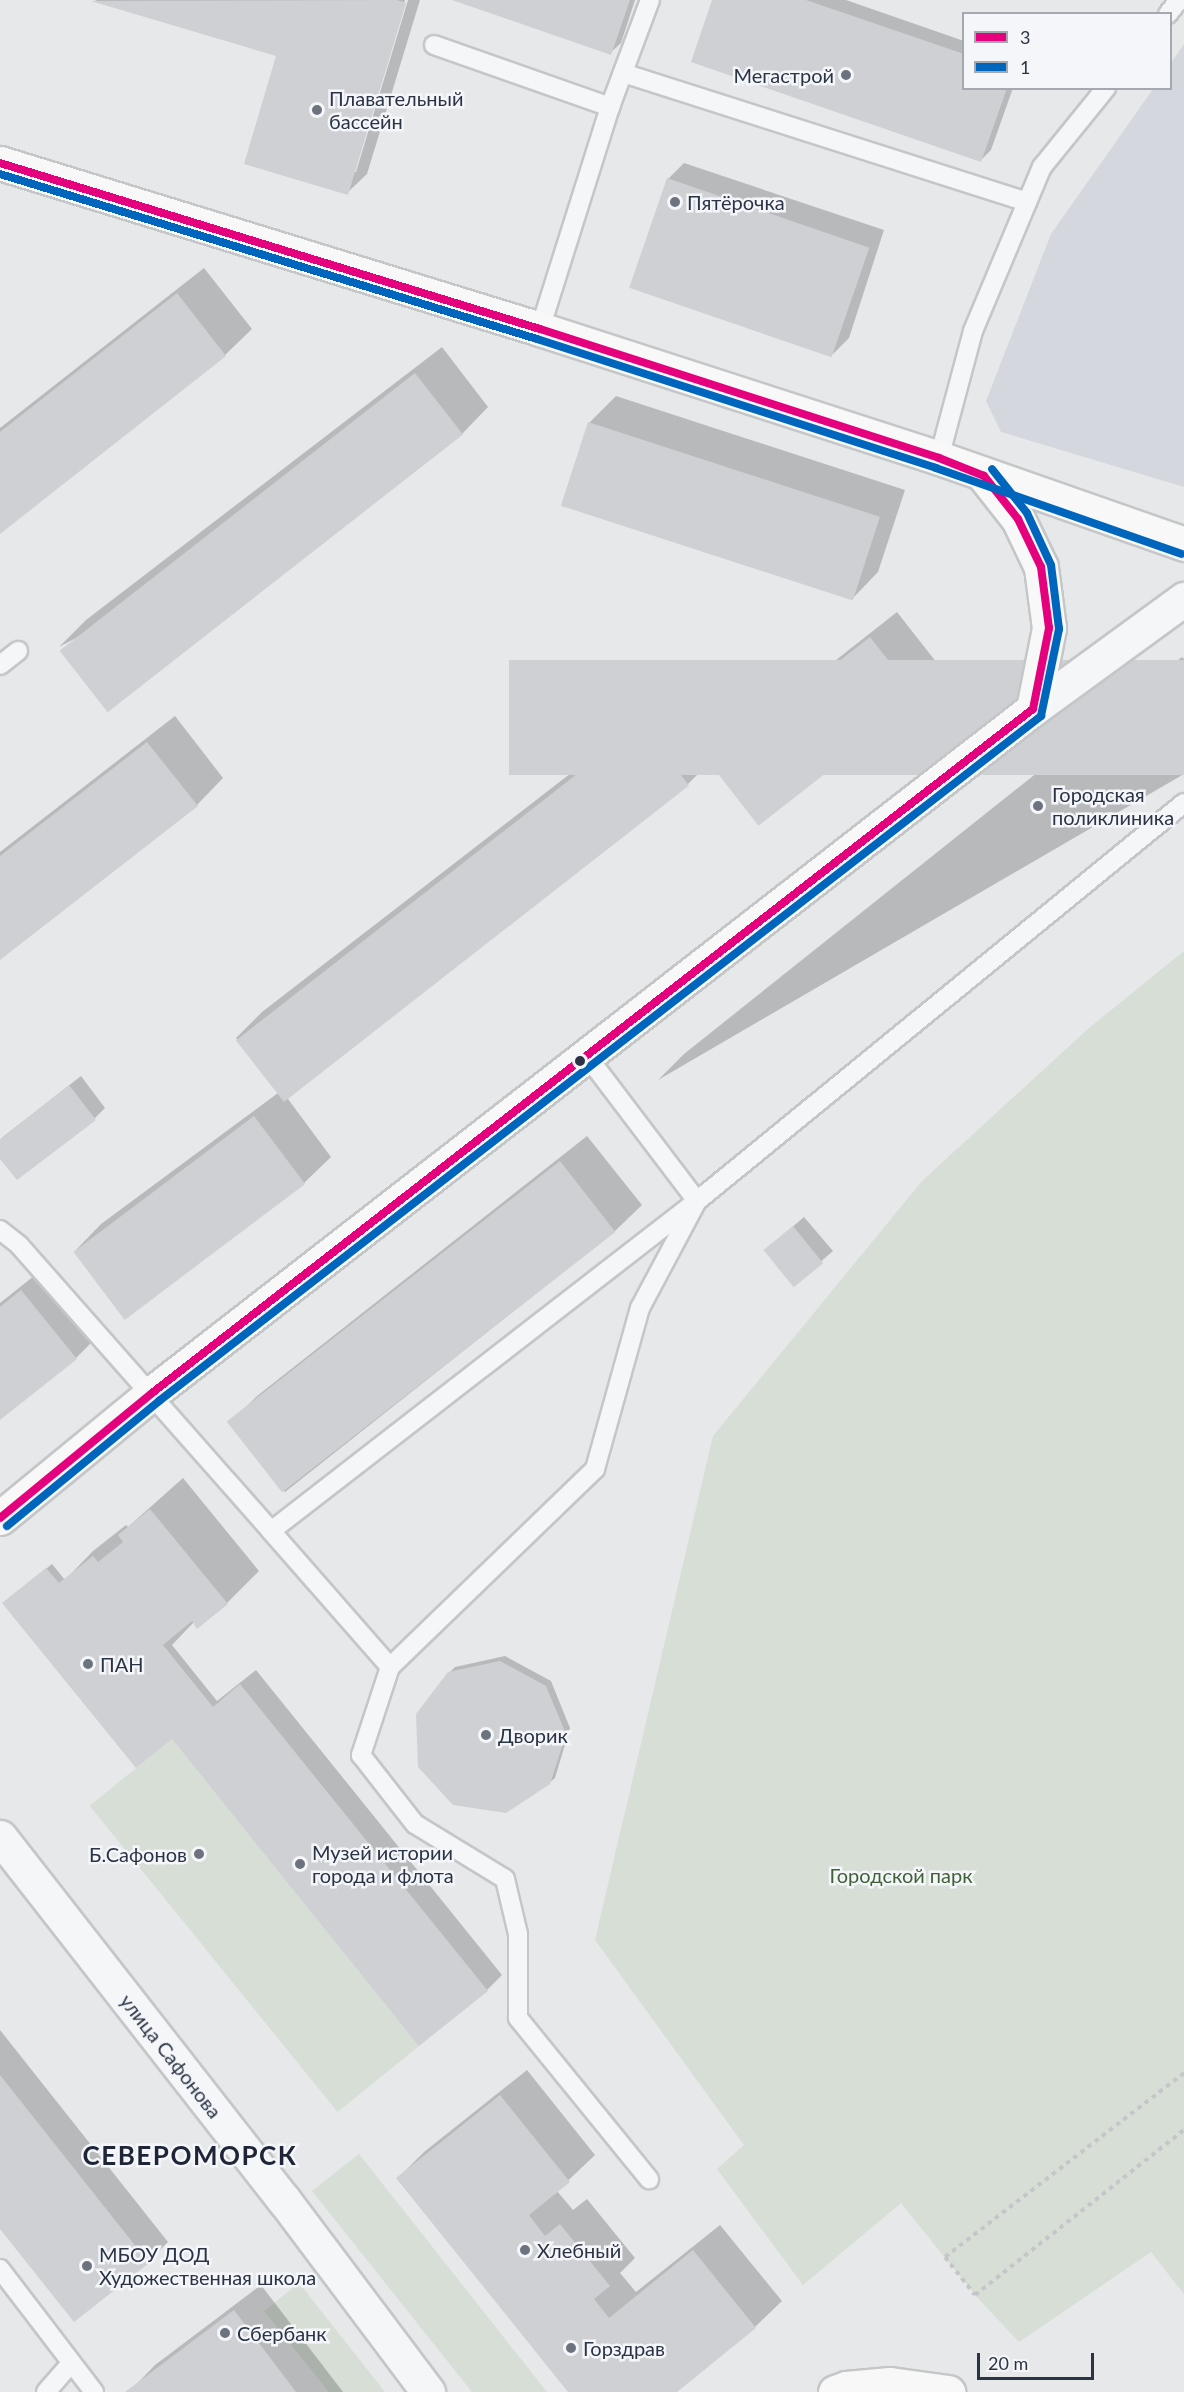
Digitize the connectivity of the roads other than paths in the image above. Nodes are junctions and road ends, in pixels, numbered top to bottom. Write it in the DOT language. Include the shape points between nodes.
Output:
graph roads {
  1 [pos="650,0"];
  2 [pos="1179,0"];
  3 [pos="1170,12"];
  4 [pos="434,45"];
  5 [pos="623,73"];
  6 [pos="1104,90"];
  7 [pos="610,107"];
  8 [pos="0,163"];
  9 [pos="1027,202"];
  10 [pos="540,329"];
  11 [pos="939,459"];
  12 [pos="984,476"];
  13 [pos="1184,544"];
  14 [pos="1184,599"];
  15 [pos="18,651"];
  16 [pos="0,665"];
  17 [pos="1033,709"];
  18 [pos="1184,803"];
  19 [pos="586,1055"];
  20 [pos="697,1201"];
  21 [pos="0,1230"];
  22 [pos="152,1393"];
  23 [pos="0,1518"];
  24 [pos="272,1531"];
  25 [pos="390,1667"];
  26 [pos="0,1836"];
  27 [pos="649,2179"];
  28 [pos="0,2269"];
  29 [pos="71,2363"];
  30 [pos="45,2392"];
  31 [pos="94,2392"];
  32 [pos="428,2392"];
  33 [pos="836,2392"];
  34 [pos="948,2392"];
  1 -- 5 [label="lane"];
  2 -- 3 [label="lane"];
  4 -- 7 [label="lane"];
  5 -- 7 [label="lane"];
  5 -- 9 [label="lane"];
  6 -- 9 [label="lane" via="1042,167"];
  7 -- 10 [label="lane"];
  8 -- 10 [label="street"];
  9 -- 11 [label="lane" via="973,331"];
  10 -- 11 [label="street"];
  11 -- 12 [label="street"];
  12 -- 13 [label="street"];
  12 -- 17 [label="street" via="1018,519 1041,567 1049,628"];
  14 -- 17 [label="street"];
  15 -- 16 [label="lane"];
  17 -- 19 [label="street"];
  18 -- 20 [label="lane"];
  19 -- 20 [label="lane"];
  19 -- 22 [label="street"];
  20 -- 24 [label="lane"];
  20 -- 25 [label="lane" via="640,1308 595,1469"];
  21 -- 22 [label="lane" via="19,1245"];
  22 -- 23 [label="street"];
  22 -- 24 [label="lane"];
  24 -- 25 [label="lane"];
  25 -- 27 [label="lane" via="361,1755 414,1824 505,1880 518,1934 518,2018"];
  26 -- 32 [label="street, улица Сафонова" via="284,2200"];
  28 -- 29 [label="lane"];
  29 -- 30 [label="lane"];
  29 -- 31 [label="lane"];
  33 -- 34 [label="street" via="890,2384"];
}
